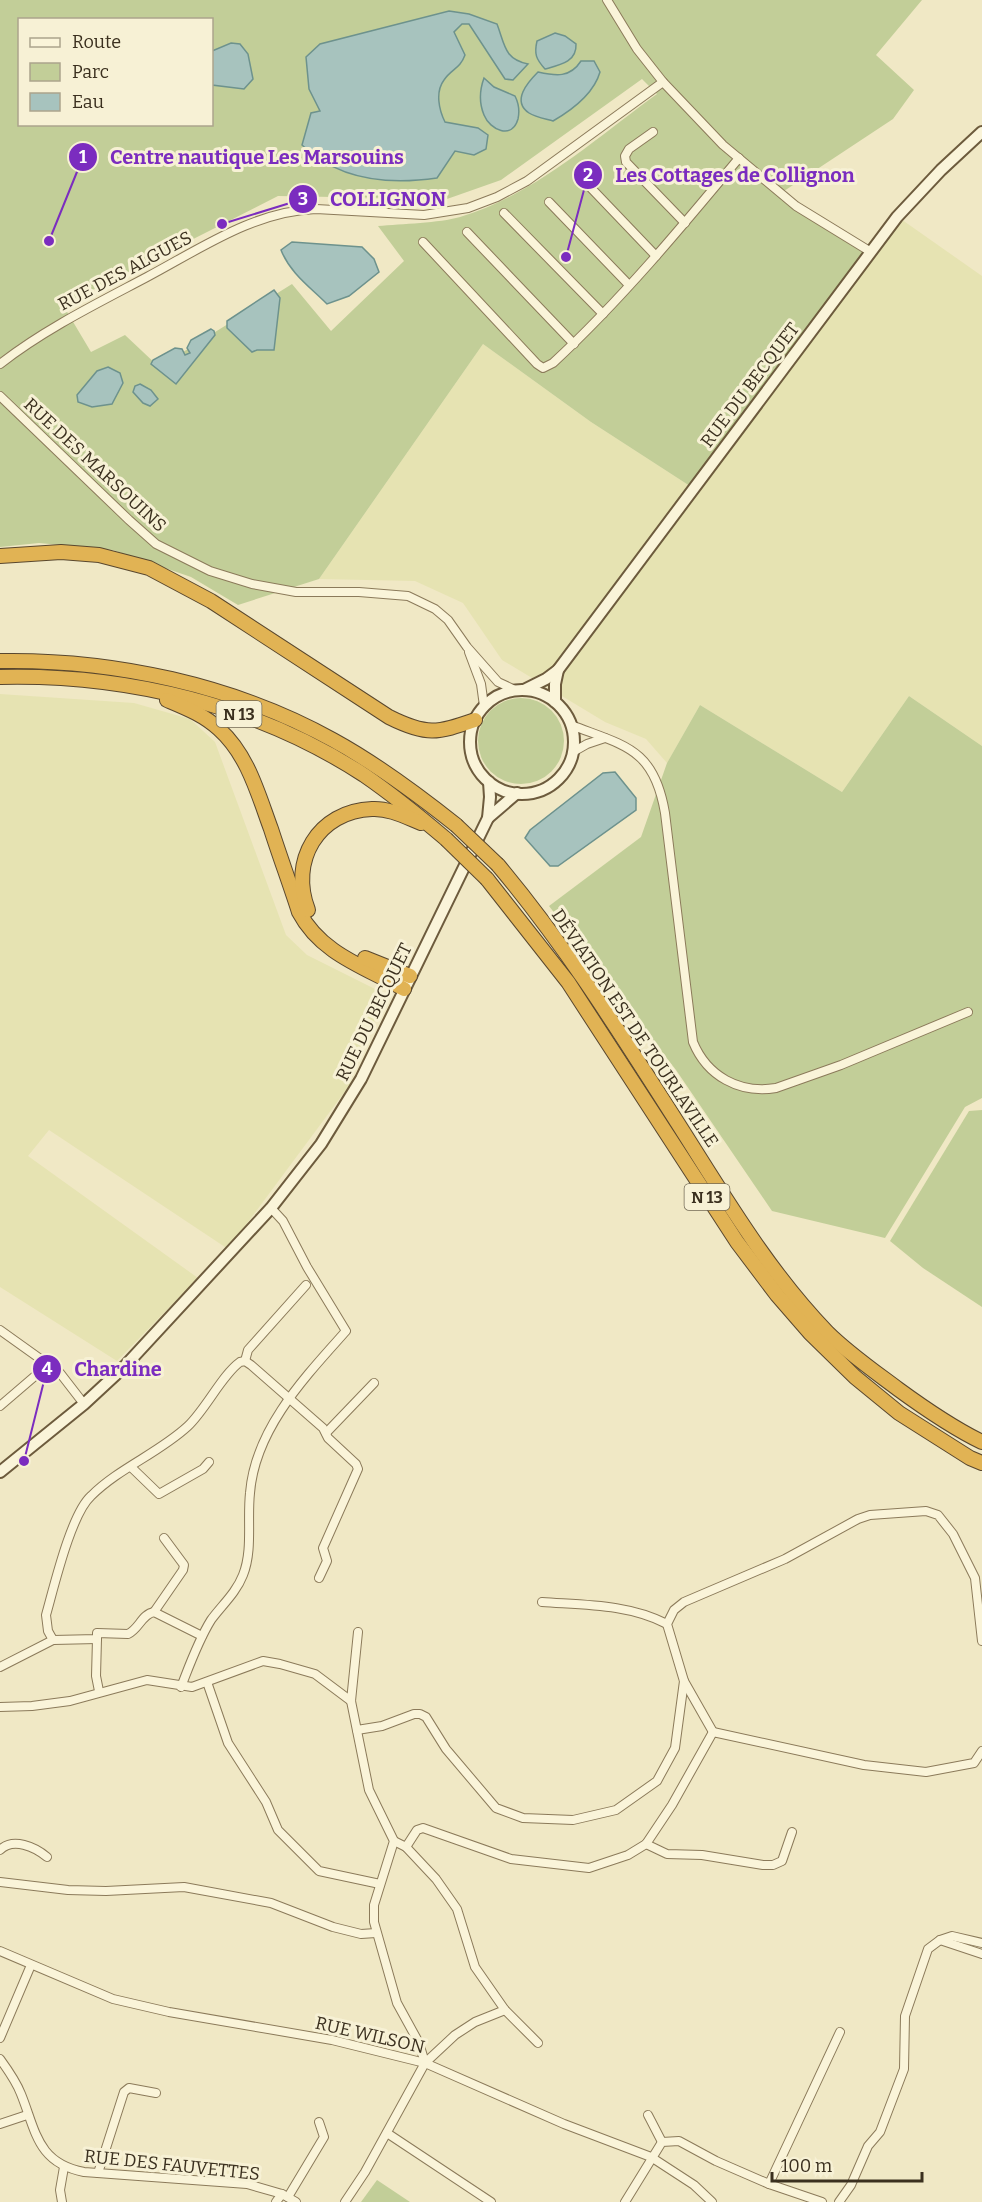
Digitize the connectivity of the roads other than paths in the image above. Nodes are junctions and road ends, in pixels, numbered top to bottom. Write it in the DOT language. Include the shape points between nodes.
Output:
graph roads {
  1 [pos="607,0"];
  2 [pos="663,82"];
  3 [pos="653,132"];
  4 [pos="982,132"];
  5 [pos="740,158"];
  6 [pos="591,188"];
  7 [pos="549,202"];
  8 [pos="504,213"];
  9 [pos="685,223"];
  10 [pos="467,232"];
  11 [pos="423,242"];
  12 [pos="871,252"];
  13 [pos="656,256"];
  14 [pos="629,285"];
  15 [pos="603,314"];
  16 [pos="574,344"];
  17 [pos="0,364"];
  18 [pos="0,396"];
  19 [pos="0,556"];
  20 [pos="467,647"];
  21 [pos="0,661"];
  22 [pos="558,670"];
  23 [pos="0,676"];
  24 [pos="138,687"];
  25 [pos="519,690"];
  26 [pos="555,702"];
  27 [pos="484,706"];
  28 [pos="475,720"];
  29 [pos="571,724"];
  30 [pos="607,738"];
  31 [pos="573,752"];
  32 [pos="489,782"];
  33 [pos="517,793"];
  34 [pos="488,818"];
  35 [pos="432,827"];
  36 [pos="407,983"];
  37 [pos="968,1012"];
  38 [pos="271,1208"];
  39 [pos="306,1285"];
  40 [pos="0,1330"];
  41 [pos="245,1361"];
  42 [pos="49,1364"];
  43 [pos="374,1383"];
  44 [pos="289,1398"];
  45 [pos="84,1404"];
  46 [pos="0,1406"];
  47 [pos="326,1433"];
  48 [pos="982,1442"];
  49 [pos="209,1462"];
  50 [pos="982,1463"];
  51 [pos="131,1467"];
  52 [pos="0,1472"];
  53 [pos="164,1538"];
  54 [pos="319,1578"];
  55 [pos="542,1602"];
  56 [pos="154,1612"];
  57 [pos="667,1624"];
  58 [pos="358,1632"];
  59 [pos="202,1636"];
  60 [pos="53,1640"];
  61 [pos="97,1640"];
  62 [pos="982,1641"];
  63 [pos="0,1667"];
  64 [pos="684,1681"];
  65 [pos="207,1682"];
  66 [pos="181,1687"];
  67 [pos="99,1691"];
  68 [pos="351,1701"];
  69 [pos="0,1707"];
  70 [pos="357,1730"];
  71 [pos="713,1732"];
  72 [pos="982,1751"];
  73 [pos="792,1832"];
  74 [pos="394,1841"];
  75 [pos="646,1844"];
  76 [pos="406,1846"];
  77 [pos="0,1850"];
  78 [pos="47,1857"];
  79 [pos="0,1882"];
  80 [pos="380,1884"];
  81 [pos="376,1933"];
  82 [pos="940,1940"];
  83 [pos="982,1943"];
  84 [pos="0,1951"];
  85 [pos="982,1954"];
  86 [pos="31,1965"];
  87 [pos="505,2010"];
  88 [pos="840,2032"];
  89 [pos="0,2038"];
  90 [pos="538,2043"];
  91 [pos="0,2059"];
  92 [pos="425,2063"];
  93 [pos="156,2093"];
  94 [pos="27,2115"];
  95 [pos="648,2115"];
  96 [pos="319,2122"];
  97 [pos="0,2124"];
  98 [pos="387,2133"];
  99 [pos="662,2142"];
  100 [pos="651,2157"];
  101 [pos="64,2167"];
  102 [pos="98,2173"];
  103 [pos="769,2184"];
  104 [pos="285,2196"];
  105 [pos="62,2202"];
  106 [pos="276,2202"];
  107 [pos="296,2202"];
  108 [pos="345,2202"];
  109 [pos="491,2202"];
  110 [pos="625,2202"];
  111 [pos="712,2202"];
  112 [pos="822,2202"];
  113 [pos="839,2202"];
  1 -- 2 [label="street"];
  2 -- 5 [label="street"];
  2 -- 17 [label="street, RUE DES ALGUES" via="527,181 497,197 468,208 424,215 316,209 262,219 62,322"];
  3 -- 9 [label="street" via="629,149 626,162"];
  4 -- 12 [label="main road, RUE DU BECQUET" via="897,217"];
  5 -- 9 [label="street"];
  5 -- 12 [label="street" via="796,206"];
  6 -- 13 [label="street"];
  7 -- 14 [label="street"];
  8 -- 15 [label="street"];
  9 -- 13 [label="street"];
  10 -- 16 [label="street"];
  11 -- 16 [label="street" via="537,364 543,368 554,363"];
  12 -- 22 [label="main road, RUE DU BECQUET"];
  13 -- 14 [label="street"];
  14 -- 15 [label="street"];
  15 -- 16 [label="street"];
  18 -- 20 [label="street, RUE DES MARSOUINS" via="156,544 210,571 252,584 296,592 408,596 448,620"];
  19 -- 28 [label="highway" via="61,552 99,555 149,568 212,601 407,726 431,732"];
  20 -- 25 [label="street, RUE DES MARSOUINS" via="498,682"];
  20 -- 27 [label="street, RUE DES MARSOUINS" via="481,684"];
  21 -- 48 [label="highway, DÉVIATION EST DE TOURLAVILLE / N 13, bridge" via="135,672 253,702 332,739 411,789 456,825 526,898 581,972 746,1229 828,1334 913,1400"];
  22 -- 25 [label="main road, RUE DU BECQUET"];
  22 -- 26 [label="main road"];
  23 -- 24 [label="highway, DÉVIATION EST DE TOURLAVILLE / N 13"];
  24 -- 35 [label="highway, DÉVIATION EST DE TOURLAVILLE / N 13" via="258,720 298,739 362,774"];
  24 -- 36 [label="highway" via="199,714 231,741 255,783 307,926 327,947"];
  25 -- 26 [label="main road" via="542,694"];
  25 -- 27 [label="main road" via="497,696"];
  26 -- 29 [label="main road"];
  27 -- 28 [label="main road"];
  28 -- 32 [label="main road" via="472,753 479,771"];
  29 -- 30 [label="street"];
  29 -- 31 [label="main road"];
  30 -- 31 [label="street"];
  30 -- 37 [label="street" via="639,757 654,773 662,795 693,1042 714,1073 744,1087 776,1088"];
  31 -- 33 [label="main road" via="561,776 551,785 539,791"];
  32 -- 33 [label="main road"];
  32 -- 34 [label="main road, RUE DU BECQUET"];
  33 -- 34 [label="main road, RUE DU BECQUET"];
  34 -- 36 [label="main road, RUE DU BECQUET"];
  35 -- 36 [label="highway" via="375,808 345,814 316,835 306,853 303,897 323,933"];
  35 -- 50 [label="highway, DÉVIATION EST DE TOURLAVILLE / N 13, bridge" via="487,879 568,982 737,1242 777,1295 855,1377 899,1413"];
  36 -- 38 [label="main road, RUE DU BECQUET" via="350,1097 321,1144"];
  38 -- 44 [label="street" via="283,1221 346,1331"];
  38 -- 45 [label="main road, RUE DU BECQUET" via="125,1366"];
  39 -- 41 [label="street" via="248,1350"];
  40 -- 42 [label="street"];
  41 -- 44 [label="street"];
  41 -- 51 [label="street" via="236,1365 191,1423"];
  42 -- 45 [label="street"];
  42 -- 46 [label="street"];
  43 -- 47 [label="street"];
  44 -- 47 [label="street"];
  44 -- 59 [label="street" via="266,1438 253,1478 244,1572"];
  45 -- 52 [label="main road, RUE DU BECQUET"];
  47 -- 54 [label="street" via="358,1469 323,1548 327,1561"];
  49 -- 51 [label="street" via="159,1494"];
  51 -- 60 [label="street" via="90,1497 76,1519 46,1615"];
  53 -- 56 [label="street" via="184,1566"];
  55 -- 57 [label="street" via="620,1608"];
  56 -- 59 [label="street"];
  56 -- 61 [label="street" via="146,1615 132,1633 97,1633"];
  57 -- 62 [label="street" via="674,1610 684,1602 785,1559 858,1519 926,1510 938,1515 953,1534 975,1578"];
  57 -- 64 [label="street"];
  58 -- 68 [label="street"];
  59 -- 66 [label="street"];
  60 -- 61 [label="street"];
  60 -- 63 [label="street"];
  61 -- 67 [label="street"];
  64 -- 70 [label="street" via="675,1748 657,1781 615,1810 573,1820 523,1818 496,1808 446,1749 426,1716 414,1714"];
  64 -- 71 [label="street"];
  65 -- 66 [label="street"];
  65 -- 68 [label="street" via="263,1661 315,1674"];
  65 -- 80 [label="street" via="228,1743 266,1802 278,1830 319,1871"];
  66 -- 67 [label="street" via="147,1680"];
  67 -- 69 [label="street" via="70,1701"];
  68 -- 70 [label="street"];
  70 -- 74 [label="street" via="369,1790"];
  71 -- 72 [label="street" via="864,1765 926,1772 974,1763"];
  71 -- 75 [label="street"];
  73 -- 75 [label="street" via="782,1861 763,1865 667,1854"];
  74 -- 76 [label="street"];
  74 -- 80 [label="street"];
  75 -- 76 [label="street" via="628,1855 589,1868 511,1859 423,1828"];
  76 -- 87 [label="street" via="457,1908 475,1967"];
  77 -- 78 [label="street" via="13,1843 39,1850"];
  79 -- 81 [label="street" via="68,1890 184,1887 270,1903 333,1927 361,1934"];
  80 -- 81 [label="street" via="374,1905"];
  81 -- 92 [label="street" via="397,2003"];
  82 -- 83 [label="street" via="952,1935"];
  82 -- 85 [label="street"];
  82 -- 113 [label="street" via="928,1949 905,2016 906,2058 894,2096 880,2132 868,2146"];
  84 -- 86 [label="street, RUE WILSON"];
  86 -- 89 [label="street"];
  86 -- 92 [label="street, RUE WILSON" via="113,1999 332,2040"];
  87 -- 90 [label="street"];
  87 -- 92 [label="street" via="455,2035"];
  88 -- 103 [label="street"];
  91 -- 94 [label="street, RUE DES FAUVETTES" via="12,2074"];
  92 -- 98 [label="street"];
  92 -- 100 [label="street, RUE WILSON"];
  93 -- 102 [label="street" via="129,2088 124,2092"];
  94 -- 97 [label="street"];
  94 -- 101 [label="street, RUE DES FAUVETTES" via="42,2147"];
  95 -- 99 [label="street"];
  96 -- 104 [label="street" via="324,2137"];
  98 -- 108 [label="street"];
  98 -- 109 [label="street"];
  99 -- 100 [label="street"];
  99 -- 103 [label="street" via="679,2141"];
  100 -- 110 [label="street"];
  100 -- 111 [label="street, RUE WILSON"];
  101 -- 102 [label="street, RUE DES FAUVETTES"];
  101 -- 105 [label="street"];
  102 -- 104 [label="street, RUE DES FAUVETTES" via="247,2184"];
  103 -- 112 [label="street"];
  104 -- 106 [label="street"];
  104 -- 107 [label="street, RUE DES FAUVETTES"];
}
